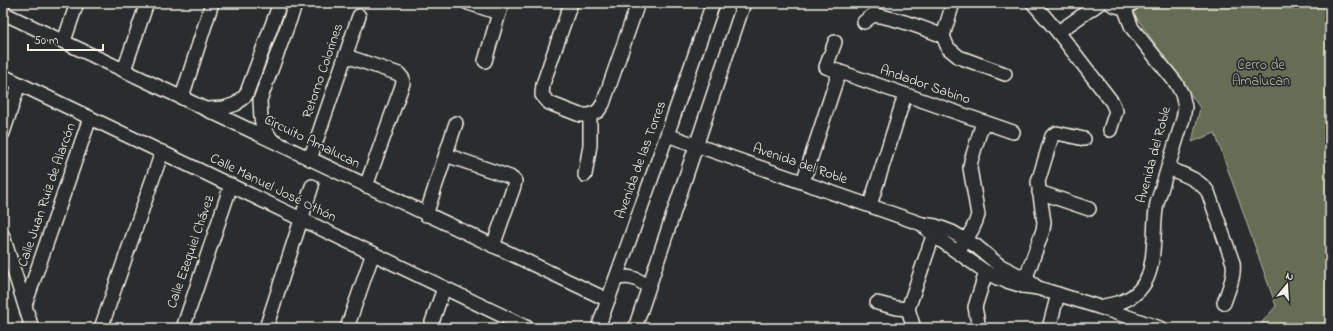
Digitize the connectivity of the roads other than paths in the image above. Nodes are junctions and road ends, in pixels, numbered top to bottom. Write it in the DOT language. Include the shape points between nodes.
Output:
graph roads {
  1 [pos="77,3"];
  2 [pos="147,3"];
  3 [pos="212,3"];
  4 [pos="280,3"];
  5 [pos="296,3"];
  6 [pos="468,3"];
  7 [pos="571,3"];
  8 [pos="638,3"];
  9 [pos="713,3"];
  10 [pos="744,3"];
  11 [pos="953,3"];
  12 [pos="1033,3"];
  13 [pos="1100,3"];
  14 [pos="1110,3"];
  15 [pos="1128,5"];
  16 [pos="500,8"];
  17 [pos="7,10"];
  18 [pos="359,16"];
  19 [pos="864,22"];
  20 [pos="1058,32"];
  21 [pos="943,36"];
  22 [pos="64,41"];
  23 [pos="835,42"];
  24 [pos="346,56"];
  25 [pos="485,61"];
  26 [pos="124,70"];
  27 [pos="839,72"];
  28 [pos="1005,74"];
  29 [pos="3,76"];
  30 [pos="19,84"];
  31 [pos="246,95"];
  32 [pos="905,95"];
  33 [pos="182,97"];
  34 [pos="260,100"];
  35 [pos="208,110"];
  36 [pos="590,115"];
  37 [pos="90,118"];
  38 [pos="984,122"];
  39 [pos="456,123"];
  40 [pos="1110,130"];
  41 [pos="1013,132"];
  42 [pos="3,133"];
  43 [pos="667,135"];
  44 [pos="1084,139"];
  45 [pos="272,140"];
  46 [pos="697,145"];
  47 [pos="162,152"];
  48 [pos="446,155"];
  49 [pos="310,159"];
  50 [pos="1168,168"];
  51 [pos="585,175"];
  52 [pos="803,182"];
  53 [pos="231,185"];
  54 [pos="312,186"];
  55 [pos="366,186"];
  56 [pos="1039,192"];
  57 [pos="870,205"];
  58 [pos="1089,209"];
  59 [pos="426,215"];
  60 [pos="301,219"];
  61 [pos="934,230"];
  62 [pos="3,236"];
  63 [pos="972,243"];
  64 [pos="493,246"];
  65 [pos="372,254"];
  66 [pos="964,257"];
  67 [pos="986,272"];
  68 [pos="616,279"];
  69 [pos="1024,282"];
  70 [pos="648,287"];
  71 [pos="444,288"];
  72 [pos="1058,294"];
  73 [pos="608,300"];
  74 [pos="877,303"];
  75 [pos="1224,303"];
  76 [pos="25,306"];
  77 [pos="1099,307"];
  78 [pos="908,308"];
  79 [pos="520,326"];
  80 [pos="32,328"];
  81 [pos="101,328"];
  82 [pos="183,328"];
  83 [pos="266,328"];
  84 [pos="347,328"];
  85 [pos="430,328"];
  86 [pos="598,328"];
  87 [pos="635,328"];
  88 [pos="914,328"];
  89 [pos="978,328"];
  90 [pos="1049,328"];
  91 [pos="1160,328"];
  1 -- 22 [label="street"];
  2 -- 26 [label="street"];
  3 -- 33 [label="street"];
  4 -- 31 [label="street"];
  5 -- 34 [label="street"];
  6 -- 16 [label="street"];
  7 -- 36 [label="street" via="543,84 542,95 549,103 580,115"];
  8 -- 36 [label="street" via="603,104 598,111"];
  9 -- 43 [label="street, Avenida de las Torres"];
  10 -- 46 [label="street"];
  11 -- 21 [label="street"];
  12 -- 20 [label="street"];
  13 -- 20 [label="street"];
  14 -- 15 [label="street" via="1118,7"];
  15 -- 50 [label="street, Avenida del Roble" via="1132,28 1182,94 1185,107 1183,119"];
  16 -- 25 [label="street"];
  17 -- 22 [label="street, Circuito Amalucan"];
  18 -- 24 [label="street, Retorno Colorines"];
  19 -- 21 [label="street" via="873,15 885,16"];
  20 -- 40 [label="street" via="1115,107"];
  21 -- 28 [label="street" via="948,48 959,57"];
  22 -- 26 [label="street, Circuito Amalucan"];
  23 -- 27 [label="street, Andador Sabino" via="826,67"];
  24 -- 49 [label="street, Retorno Colorines"];
  24 -- 55 [label="street" via="399,74 403,79"];
  26 -- 33 [label="street, Circuito Amalucan"];
  27 -- 32 [label="street, Andador Sabino"];
  27 -- 52 [label="street"];
  29 -- 30 [label="street, Calle Manuel José Othón"];
  30 -- 37 [label="street, Calle Manuel José Othón"];
  30 -- 42 [label="street"];
  31 -- 34 [label="street"];
  31 -- 35 [label="street" via="236,104"];
  32 -- 38 [label="street, Andador Sabino"];
  32 -- 57 [label="street"];
  33 -- 35 [label="street, Circuito Amalucan"];
  34 -- 45 [label="street" via="263,127"];
  35 -- 45 [label="street, Circuito Amalucan"];
  36 -- 51 [label="street" via="590,146"];
  37 -- 47 [label="street, Calle Manuel José Othón"];
  37 -- 76 [label="street, Calle Juan Ruiz de Alarcón"];
  38 -- 41 [label="street, Andador Sabino"];
  38 -- 63 [label="street" via="970,168 978,215"];
  39 -- 48 [label="street"];
  43 -- 46 [label="street, Avenida del Roble"];
  43 -- 68 [label="street, Avenida de las Torres"];
  44 -- 56 [label="street" via="1057,133 1052,136 1038,182"];
  45 -- 49 [label="street, Circuito Amalucan"];
  46 -- 52 [label="street, Avenida del Roble"];
  46 -- 70 [label="street"];
  47 -- 53 [label="street, Calle Manuel José Othón"];
  47 -- 81 [label="street"];
  48 -- 59 [label="street"];
  48 -- 64 [label="street" via="515,181"];
  49 -- 55 [label="street, Circuito Amalucan"];
  50 -- 75 [label="street" via="1195,180 1208,192 1233,263 1232,280"];
  50 -- 77 [label="street, Avenida del Roble" via="1154,215 1153,255 1144,285 1123,301"];
  52 -- 57 [label="street, Avenida del Roble"];
  53 -- 60 [label="street, Calle Manuel José Othón"];
  53 -- 82 [label="street, Calle Ezequiel Chávez"];
  54 -- 60 [label="street"];
  55 -- 59 [label="street, Circuito Amalucan"];
  56 -- 58 [label="street"];
  56 -- 69 [label="street" via="1043,230"];
  57 -- 61 [label="street, Avenida del Roble"];
  59 -- 64 [label="street, Circuito Amalucan"];
  60 -- 65 [label="street, Calle Manuel José Othón"];
  60 -- 83 [label="street"];
  61 -- 63 [label="street, Avenida del Roble" via="952,232"];
  61 -- 66 [label="street, Avenida del Roble"];
  61 -- 78 [label="street"];
  62 -- 76 [label="street"];
  63 -- 66 [label="street" via="962,246"];
  63 -- 69 [label="street, Avenida del Roble"];
  64 -- 73 [label="street, Circuito Amalucan"];
  65 -- 71 [label="street, Calle Manuel José Othón"];
  65 -- 84 [label="street"];
  66 -- 67 [label="street, Avenida del Roble"];
  67 -- 69 [label="street, Avenida del Roble" via="1008,282"];
  67 -- 89 [label="street" via="975,307"];
  68 -- 70 [label="street" via="632,277"];
  68 -- 73 [label="street, Avenida de las Torres"];
  69 -- 72 [label="street, Avenida del Roble"];
  70 -- 87 [label="street"];
  71 -- 79 [label="street, Calle Manuel José Othón"];
  71 -- 85 [label="street"];
  72 -- 77 [label="street, Avenida del Roble"];
  72 -- 90 [label="street"];
  73 -- 86 [label="street, Avenida de las Torres"];
  74 -- 78 [label="street"];
  76 -- 80 [label="street"];
  77 -- 91 [label="street"];
  78 -- 88 [label="street"];
}
